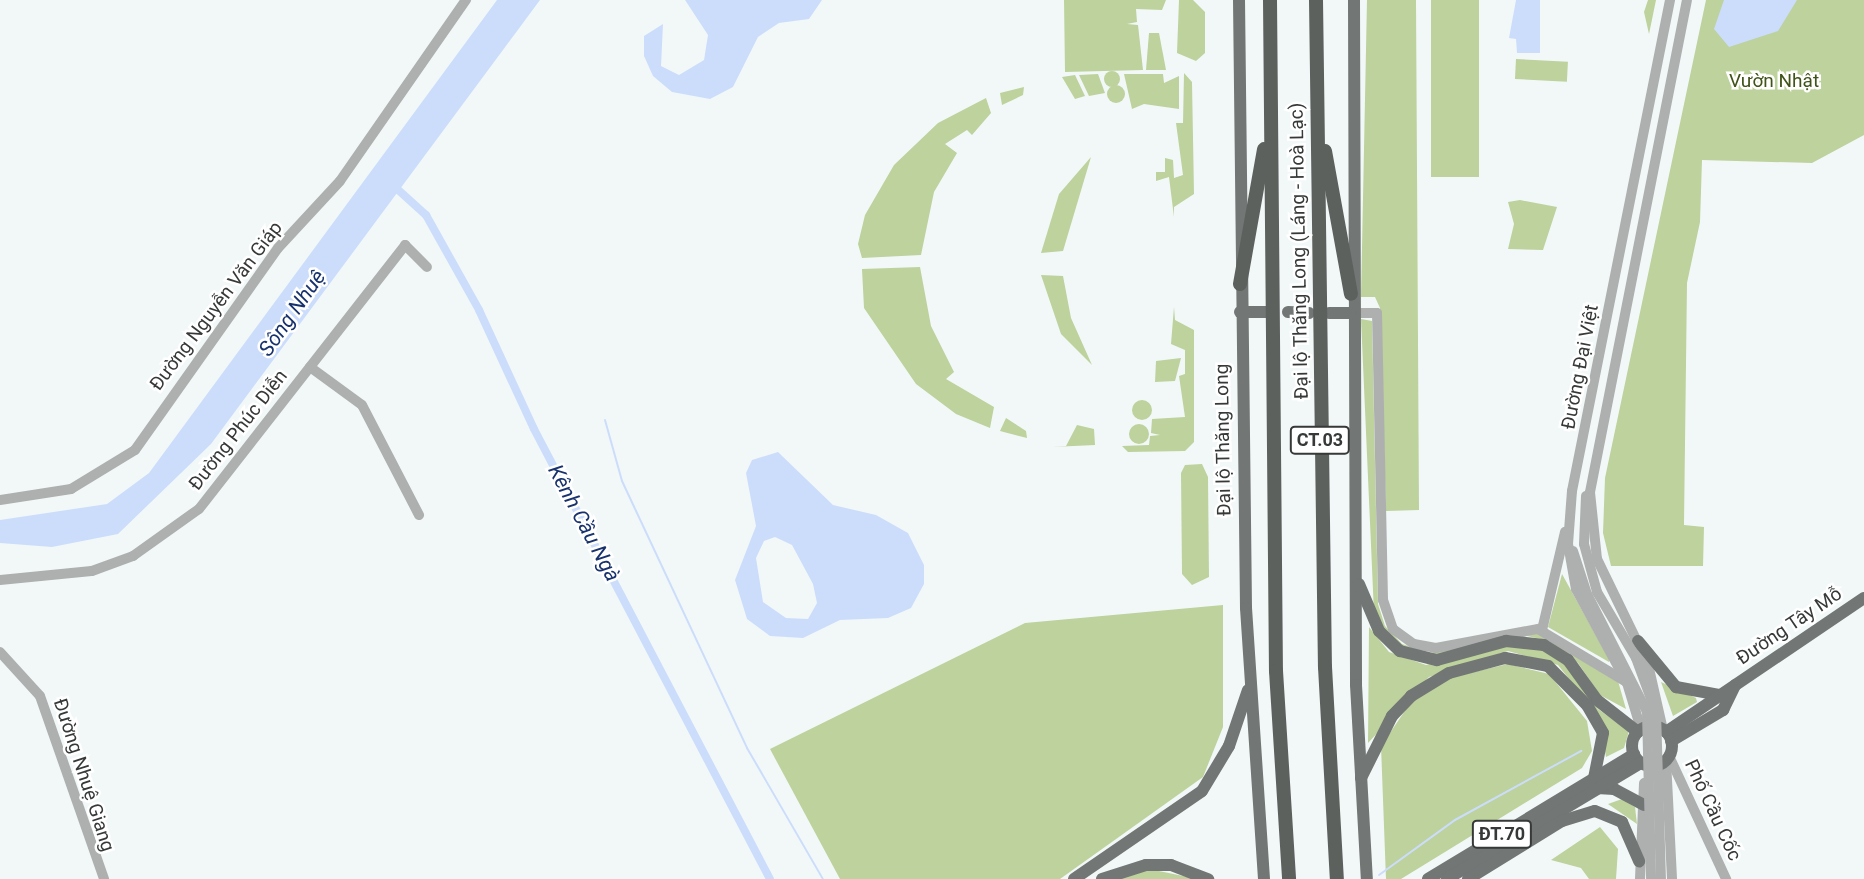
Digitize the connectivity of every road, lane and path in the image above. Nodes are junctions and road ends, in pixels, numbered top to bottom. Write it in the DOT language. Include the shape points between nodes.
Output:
graph roads {
  1 [pos="466,0"];
  2 [pos="1316,0"];
  3 [pos="1322,0"];
  4 [pos="1354,0"];
  5 [pos="1670,0"];
  6 [pos="1686,0"];
  7 [pos="1239,1"];
  8 [pos="1270,4"];
  9 [pos="1649,104"];
  10 [pos="1665,107"];
  11 [pos="427,267"];
  12 [pos="1240,284"];
  13 [pos="1351,294"];
  14 [pos="1240,312"];
  15 [pos="1270,312"];
  16 [pos="1288,313"];
  17 [pos="1309,313"];
  18 [pos="1329,313"];
  19 [pos="1352,313"];
  20 [pos="310,367"];
  21 [pos="1592,475"];
  22 [pos="0,500"];
  23 [pos="419,515"];
  24 [pos="1569,518"];
  25 [pos="1570,533"];
  26 [pos="1356,574"];
  27 [pos="0,580"];
  28 [pos="1864,598"];
  29 [pos="1542,630"];
  30 [pos="1638,641"];
  31 [pos="0,652"];
  32 [pos="1627,682"];
  33 [pos="1735,685"];
  34 [pos="1249,687"];
  35 [pos="1721,695"];
  36 [pos="1640,731"];
  37 [pos="1667,735"];
  38 [pos="1668,758"];
  39 [pos="1640,761"];
  40 [pos="1359,782"];
  41 [pos="1595,783"];
  42 [pos="1579,793"];
  43 [pos="1644,805"];
  44 [pos="1639,861"];
  45 [pos="104,879"];
  46 [pos="1074,879"];
  47 [pos="1102,879"];
  48 [pos="1208,879"];
  49 [pos="1264,879"];
  50 [pos="1289,879"];
  51 [pos="1337,879"];
  52 [pos="1367,879"];
  53 [pos="1428,879"];
  54 [pos="1447,879"];
  55 [pos="1468,879"];
  56 [pos="1640,879"];
  57 [pos="1651,879"];
  58 [pos="1661,879"];
  59 [pos="1672,879"];
  60 [pos="1726,879"];
  1 -- 22 [label="street, Đường Nguyễn Văn Giáp" via="340,181 278,248 135,450 71,489"];
  2 -- 51 [label="highway, Đại lộ Thăng Long (Láng - Hoà Lạc) / CT.03" via="1324,654"];
  3 -- 13 [label="highway" via="1325,162"];
  4 -- 13 [label="main road"];
  5 -- 9 [label="street, Đường Đại Việt"];
  6 -- 10 [label="street, Đường Đại Việt"];
  7 -- 12 [label="main road, Đại lộ Thăng Long"];
  8 -- 12 [label="highway" via="1266,132"];
  8 -- 50 [label="highway, Đại lộ Thăng Long (Láng - Hoà Lạc) / CT.03" via="1276,671"];
  9 -- 10 [label="street"];
  9 -- 24 [label="street, Đường Đại Việt"];
  10 -- 21 [label="street, Đường Đại Việt"];
  11 -- 20 [label="street, Đường Phúc Diễn" via="405,245"];
  12 -- 14 [label="main road, Đại lộ Thăng Long"];
  13 -- 19 [label="main road"];
  14 -- 15 [label="main road"];
  14 -- 34 [label="main road, Đại lộ Thăng Long"];
  16 -- 17 [label="main road"];
  18 -- 19 [label="main road"];
  19 -- 26 [label="main road"];
  19 -- 29 [label="street" via="1377,313 1383,600 1393,629 1428,648 1505,630"];
  20 -- 23 [label="street" via="362,405"];
  20 -- 27 [label="street, Đường Phúc Diễn" via="199,509 133,556 92,571"];
  21 -- 30 [label="street, Đường Đại Việt" via="1597,559"];
  21 -- 58 [label="street, bridge" via="1584,544 1597,592 1636,658 1656,712"];
  24 -- 25 [label="street, Đường Đại Việt"];
  24 -- 29 [label="street"];
  25 -- 32 [label="street, Đường Đại Việt" via="1576,589"];
  25 -- 57 [label="street, bridge" via="1587,593 1647,712"];
  26 -- 36 [label="main road" via="1373,620 1400,652 1437,660 1506,641 1544,645 1568,660 1597,700"];
  26 -- 40 [label="main road"];
  28 -- 33 [label="main road, Đường Tây Mỗ"];
  29 -- 32 [label="street"];
  30 -- 35 [label="main road" via="1676,687"];
  30 -- 37 [label="street, Đường Đại Việt" via="1659,691"];
  31 -- 45 [label="street, Đường Nhuệ Giang" via="40,696"];
  32 -- 36 [label="street, Đường Đại Việt"];
  33 -- 35 [label="main road, Đường Tây Mỗ"];
  33 -- 37 [label="main road, Đường Tây Mỗ" via="1723,710"];
  34 -- 46 [label="main road" via="1229,746 1202,790"];
  34 -- 49 [label="main road, Đại lộ Thăng Long"];
  35 -- 37 [label="main road, Đường Tây Mỗ"];
  36 -- 37 [label="main road"];
  36 -- 39 [label="main road"];
  37 -- 38 [label="main road"];
  38 -- 39 [label="main road"];
  38 -- 59 [label="street"];
  38 -- 60 [label="street, Phố Cầu Cốc" via="1701,816"];
  39 -- 41 [label="main road, ĐT.70"];
  39 -- 43 [label="street"];
  40 -- 41 [label="main road" via="1384,729 1411,696 1449,673 1506,658 1548,666 1587,705 1603,733"];
  40 -- 52 [label="main road"];
  41 -- 42 [label="main road, ĐT.70"];
  41 -- 43 [label="main road"];
  42 -- 53 [label="main road, ĐT.70"];
  42 -- 54 [label="main road, ĐT.70"];
  43 -- 44 [label="street"];
  44 -- 55 [label="main road" via="1622,822 1595,811 1562,821"];
  44 -- 56 [label="street"];
  47 -- 48 [label="main road" via="1146,865 1171,865"];
}
